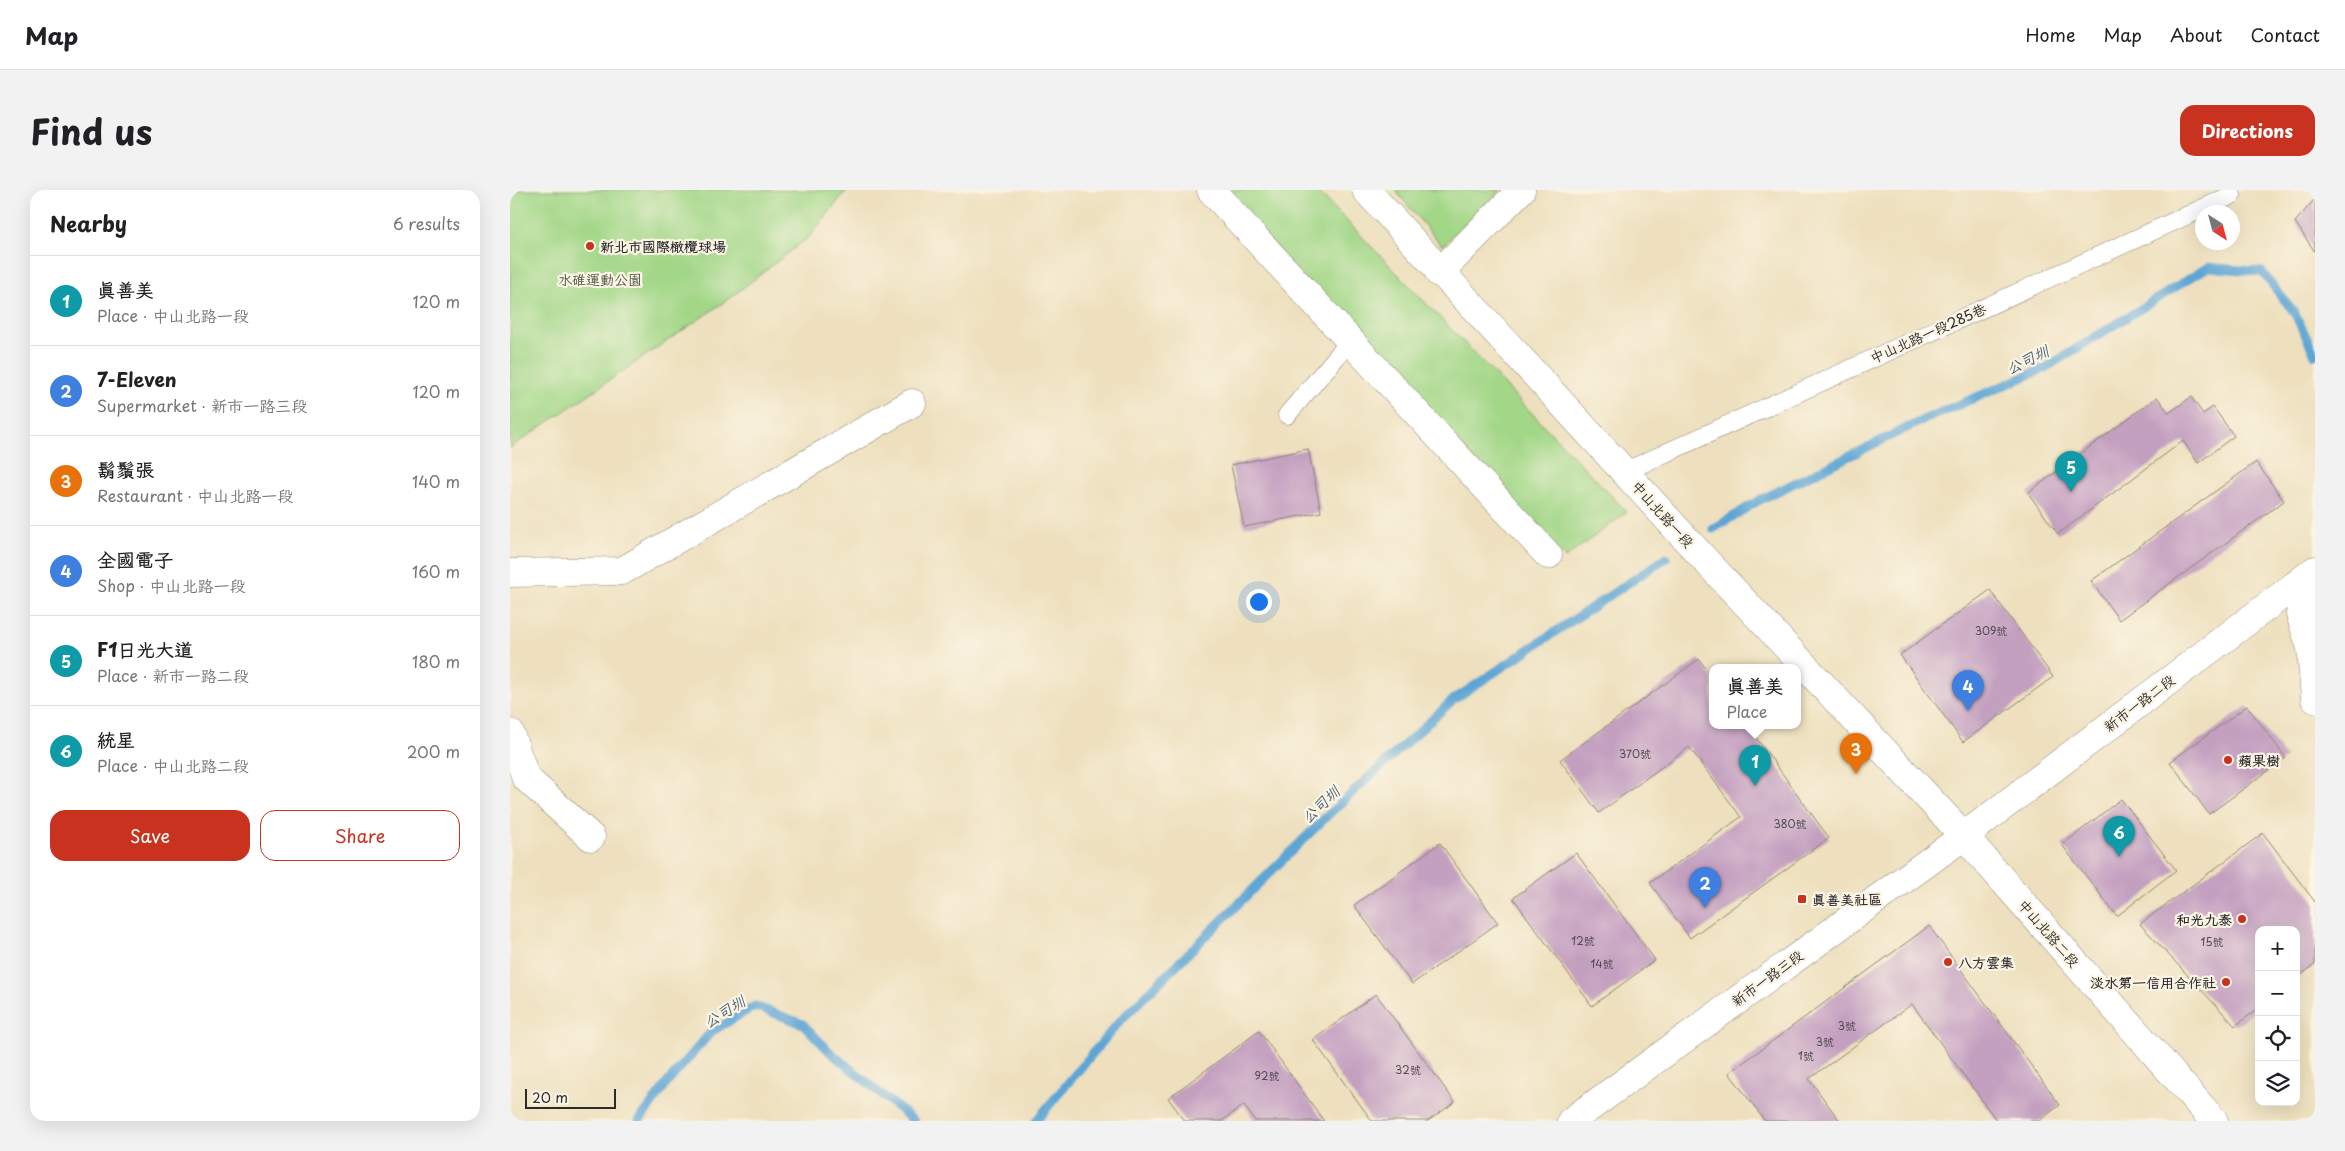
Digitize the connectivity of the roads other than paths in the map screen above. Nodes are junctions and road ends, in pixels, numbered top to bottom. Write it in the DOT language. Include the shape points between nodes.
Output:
graph roads {
  1 [pos="1211,190"];
  2 [pos="1366,190"];
  3 [pos="1522,190"];
  4 [pos="2232,195"];
  5 [pos="1439,273"];
  6 [pos="1350,341"];
  7 [pos="912,403"];
  8 [pos="1287,415"];
  9 [pos="1624,472"];
  10 [pos="1548,555"];
  11 [pos="2315,570"];
  12 [pos="510,573"];
  13 [pos="2315,592"];
  14 [pos="2315,698"];
  15 [pos="510,733"];
  16 [pos="1964,836"];
  17 [pos="591,837"];
  18 [pos="1571,1121"];
  19 [pos="2214,1121"];
  1 -- 6 [label="street"];
  2 -- 5 [label="street, 中山北路一段"];
  3 -- 5 [label="street"];
  4 -- 9 [label="lane, 中山北路一段285巷"];
  5 -- 9 [label="street, 中山北路一段"];
  6 -- 8 [label="lane"];
  6 -- 10 [label="street"];
  7 -- 12 [label="street" via="622,571"];
  9 -- 16 [label="street, 中山北路一段"];
  11 -- 16 [label="street, 新市一路二段"];
  13 -- 14 [label="street" via="2300,614 2311,648"];
  15 -- 17 [label="street" via="526,778"];
  16 -- 18 [label="street, 新市一路三段"];
  16 -- 19 [label="street, 中山北路二段"];
}
